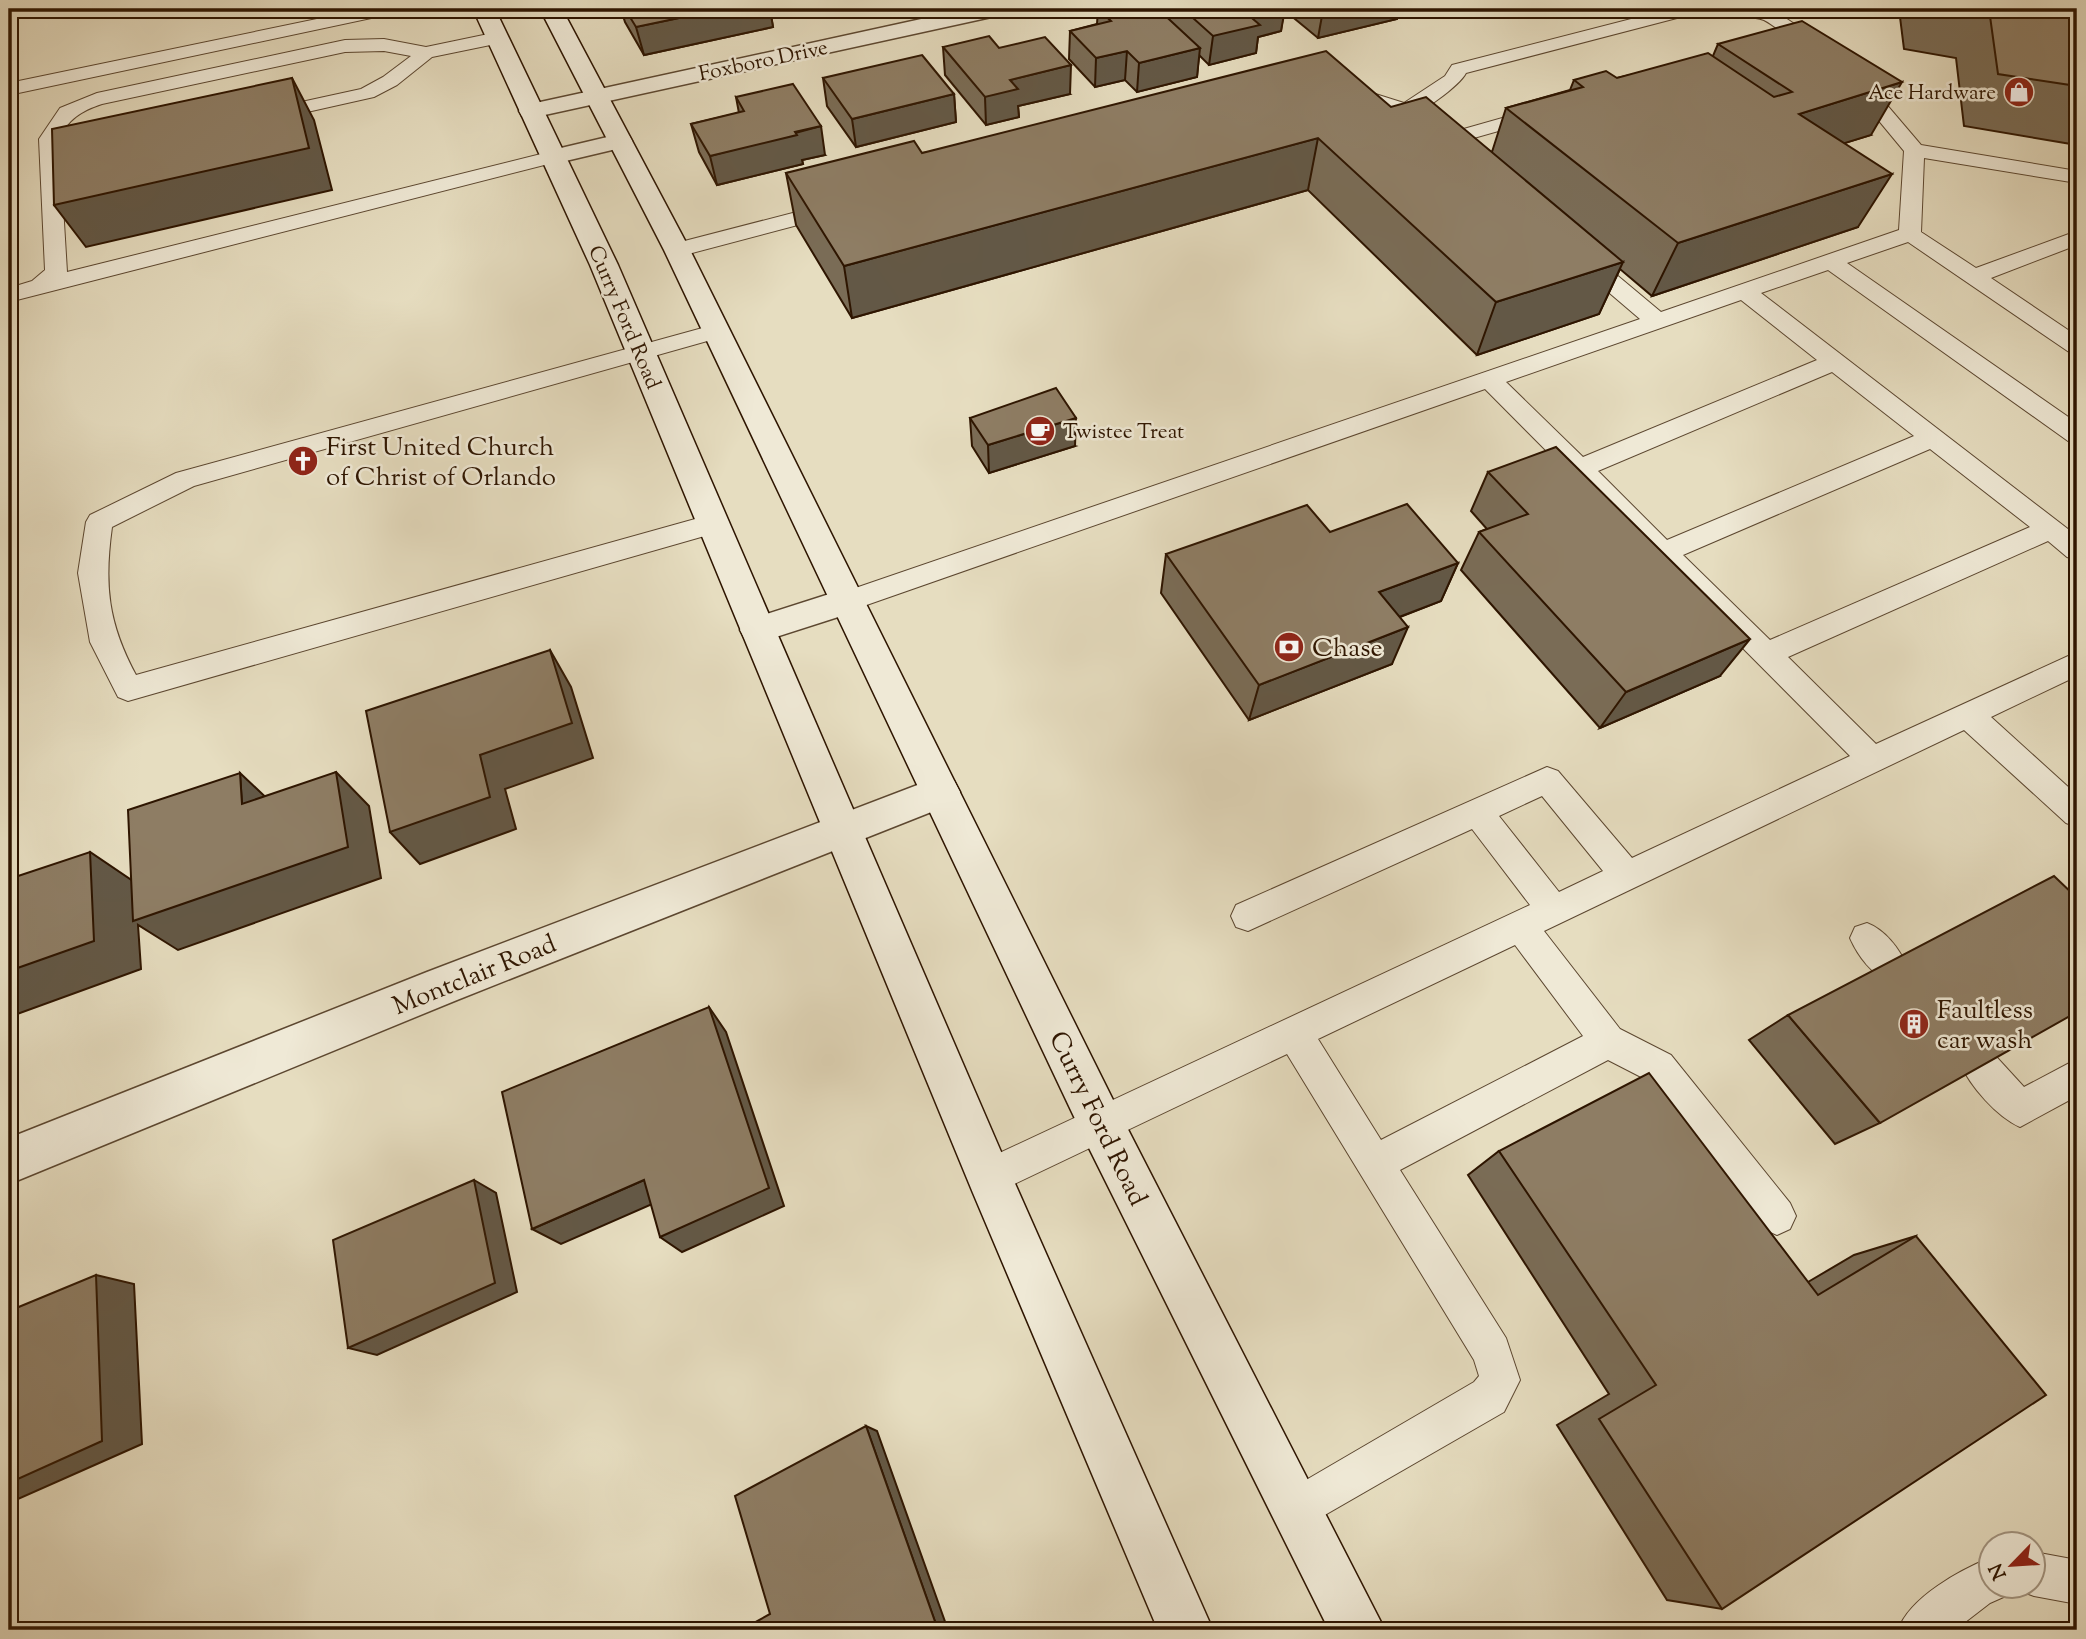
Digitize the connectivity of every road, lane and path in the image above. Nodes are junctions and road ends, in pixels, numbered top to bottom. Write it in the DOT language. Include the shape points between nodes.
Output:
graph roads {
  1 [pos="390,9"];
  2 [pos="484,9"];
  3 [pos="551,9"];
  4 [pos="996,9"];
  5 [pos="1690,9"];
  6 [pos="1708,9"];
  7 [pos="1775,11"];
  8 [pos="498,38"];
  9 [pos="1805,38"];
  10 [pos="1778,46"];
  11 [pos="426,53"];
  12 [pos="1333,86"];
  13 [pos="9,89"];
  14 [pos="597,96"];
  15 [pos="1563,107"];
  16 [pos="1406,110"];
  17 [pos="531,111"];
  18 [pos="248,119"];
  19 [pos="620,141"];
  20 [pos="1442,141"];
  21 [pos="1914,150"];
  22 [pos="553,157"];
  23 [pos="1462,158"];
  24 [pos="2077,177"];
  25 [pos="848,205"];
  26 [pos="1910,234"];
  27 [pos="2077,237"];
  28 [pos="1566,244"];
  29 [pos="677,250"];
  30 [pos="1831,262"];
  31 [pos="1973,276"];
  32 [pos="40,286"];
  33 [pos="1745,292"];
  34 [pos="9,295"];
  35 [pos="1658,322"];
  36 [pos="717,331"];
  37 [pos="2077,347"];
  38 [pos="642,353"];
  39 [pos="1835,362"];
  40 [pos="1490,380"];
  41 [pos="2077,436"];
  42 [pos="1934,438"];
  43 [pos="1580,469"];
  44 [pos="713,524"];
  45 [pos="2051,529"];
  46 [pos="2077,550"];
  47 [pos="1664,552"];
  48 [pos="848,601"];
  49 [pos="757,630"];
  50 [pos="1767,654"];
  51 [pos="2077,663"];
  52 [pos="1968,715"];
  53 [pos="1873,760"];
  54 [pos="941,792"];
  55 [pos="1477,812"];
  56 [pos="2077,814"];
  57 [pos="844,830"];
  58 [pos="1628,877"];
  59 [pos="1554,911"];
  60 [pos="1248,916"];
  61 [pos="1521,927"];
  62 [pos="1867,938"];
  63 [pos="1890,966"];
  64 [pos="1295,1034"];
  65 [pos="1608,1041"];
  66 [pos="1978,1063"];
  67 [pos="2077,1076"];
  68 [pos="1102,1126"];
  69 [pos="9,1161"];
  70 [pos="1375,1163"];
  71 [pos="989,1177"];
  72 [pos="1777,1216"];
  73 [pos="1297,1509"];
  74 [pos="2048,1577"];
  75 [pos="2077,1582"];
  76 [pos="1978,1585"];
  77 [pos="1186,1630"];
  78 [pos="1358,1630"];
  79 [pos="1920,1630"];
  1 -- 13 [label="lane"];
  2 -- 8 [label="main road, Curry Ford Road"];
  3 -- 14 [label="main road, Curry Ford Road"];
  4 -- 14 [label="main road, Foxboro Drive" via="869,27"];
  5 -- 16 [label="lane" via="1459,69 1453,80"];
  6 -- 7 [label="lane"];
  7 -- 9 [label="lane"];
  8 -- 11 [label="lane"];
  8 -- 17 [label="main road, Curry Ford Road"];
  9 -- 10 [label="lane"];
  9 -- 21 [label="lane" via="1843,64"];
  11 -- 18 [label="lane" via="367,93"];
  11 -- 32 [label="lane" via="384,45 345,46 71,107 57,120 49,139 57,162 56,272"];
  12 -- 16 [label="lane"];
  14 -- 17 [label="main road, Foxboro Drive"];
  14 -- 19 [label="main road, Curry Ford Road"];
  15 -- 20 [label="lane"];
  16 -- 20 [label="lane"];
  17 -- 22 [label="main road, Curry Ford Road"];
  19 -- 22 [label="main road"];
  19 -- 29 [label="main road, Curry Ford Road"];
  20 -- 23 [label="lane"];
  21 -- 24 [label="lane"];
  21 -- 26 [label="lane"];
  22 -- 32 [label="lane"];
  22 -- 38 [label="main road, Curry Ford Road"];
  25 -- 29 [label="lane"];
  26 -- 30 [label="lane"];
  26 -- 31 [label="lane"];
  27 -- 31 [label="lane"];
  28 -- 35 [label="lane"];
  29 -- 36 [label="main road, Curry Ford Road"];
  30 -- 33 [label="lane"];
  30 -- 41 [label="lane"];
  31 -- 37 [label="lane"];
  32 -- 34 [label="lane"];
  33 -- 35 [label="lane"];
  33 -- 39 [label="lane"];
  35 -- 40 [label="lane"];
  36 -- 38 [label="lane"];
  36 -- 48 [label="main road, Curry Ford Road"];
  38 -- 44 [label="main road, Curry Ford Road"];
  38 -- 44 [label="lane" via="186,479 99,522 92,573 104,642 128,688"];
  39 -- 42 [label="lane"];
  39 -- 43 [label="lane"];
  40 -- 43 [label="lane"];
  40 -- 48 [label="lane"];
  42 -- 45 [label="lane"];
  42 -- 47 [label="lane"];
  43 -- 47 [label="lane"];
  44 -- 49 [label="main road, Curry Ford Road"];
  45 -- 46 [label="lane"];
  45 -- 50 [label="lane"];
  47 -- 50 [label="lane"];
  48 -- 49 [label="main road"];
  48 -- 54 [label="main road, Curry Ford Road"];
  49 -- 57 [label="main road, Curry Ford Road"];
  50 -- 53 [label="lane"];
  51 -- 52 [label="lane"];
  52 -- 53 [label="lane"];
  52 -- 56 [label="lane"];
  53 -- 58 [label="lane"];
  54 -- 57 [label="main road, Montclair Road"];
  54 -- 68 [label="main road, Curry Ford Road"];
  55 -- 58 [label="lane" via="1547,780"];
  55 -- 59 [label="lane"];
  55 -- 60 [label="lane"];
  57 -- 69 [label="main road, Montclair Road"];
  57 -- 71 [label="main road, Curry Ford Road"];
  58 -- 59 [label="lane"];
  59 -- 61 [label="lane"];
  61 -- 64 [label="lane"];
  61 -- 65 [label="lane"];
  62 -- 63 [label="lane"];
  64 -- 68 [label="lane"];
  64 -- 70 [label="lane"];
  65 -- 70 [label="lane"];
  65 -- 72 [label="lane" via="1658,1067"];
  66 -- 67 [label="lane" via="2020,1109"];
  68 -- 71 [label="lane"];
  68 -- 73 [label="main road, Curry Ford Road"];
  70 -- 73 [label="lane" via="1492,1352 1500,1380 1489,1397"];
  71 -- 77 [label="main road, Curry Ford Road"];
  73 -- 78 [label="main road, Curry Ford Road"];
  74 -- 75 [label="lane"];
  76 -- 79 [label="lane"];
}
